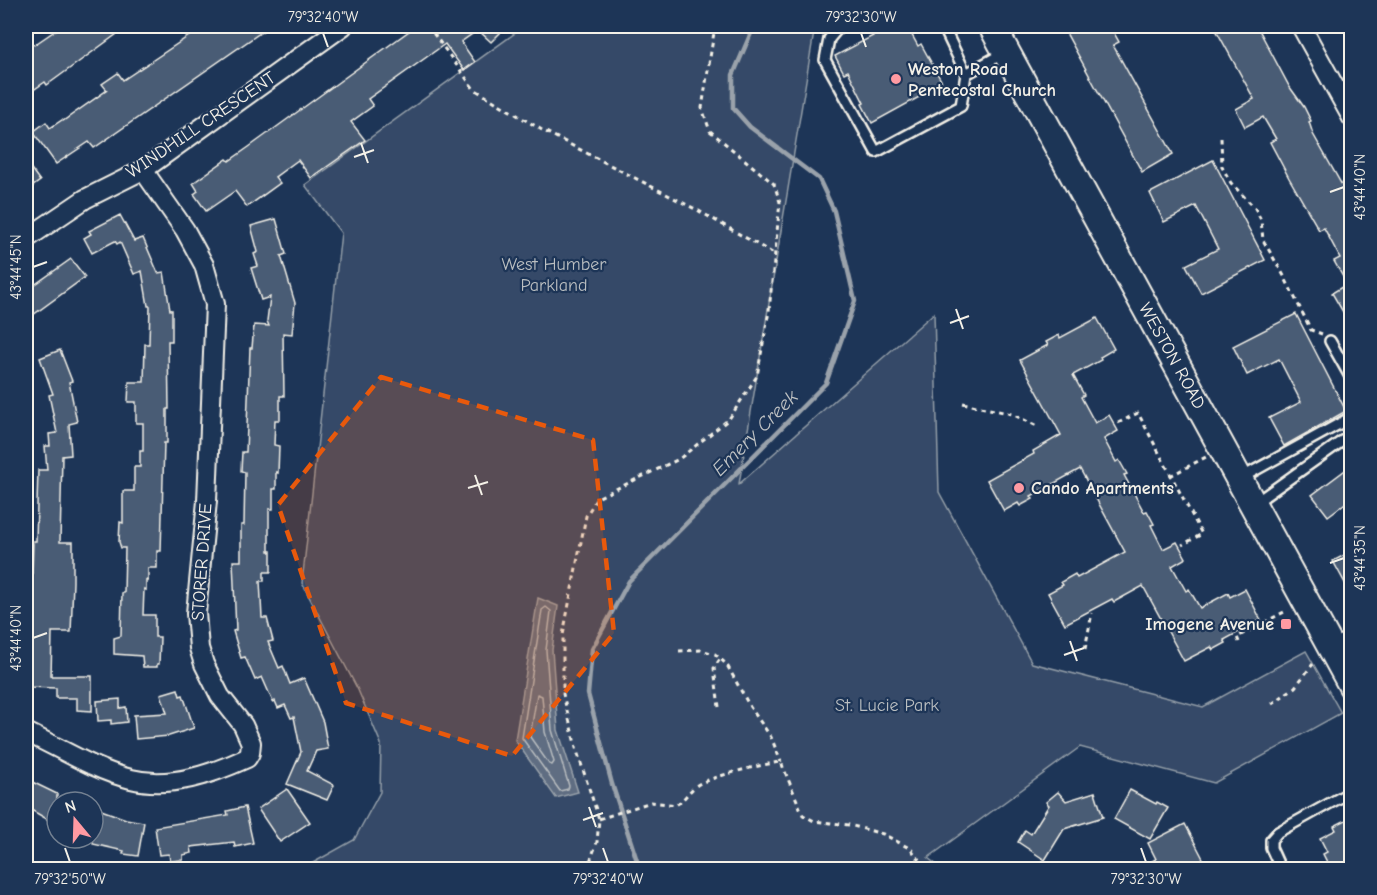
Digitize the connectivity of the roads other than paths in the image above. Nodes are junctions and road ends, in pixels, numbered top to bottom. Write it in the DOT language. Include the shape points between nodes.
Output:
graph roads {
  1 [pos="344,26"];
  2 [pos="840,26"];
  3 [pos="943,26"];
  4 [pos="992,26"];
  5 [pos="1301,26"];
  6 [pos="1006,51"];
  7 [pos="966,74"];
  8 [pos="1352,118"];
  9 [pos="142,170"];
  10 [pos="26,239"];
  11 [pos="1330,342"];
  12 [pos="1352,380"];
  13 [pos="1352,414"];
  14 [pos="1352,434"];
  15 [pos="1239,479"];
  16 [pos="1253,505"];
  17 [pos="1333,652"];
  18 [pos="1352,686"];
  19 [pos="26,732"];
  20 [pos="1352,791"];
  21 [pos="1281,870"];
  1 -- 9 [label="street, WINDHILL CRESCENT"];
  2 -- 7 [label="lane" via="829,39 825,60 876,152 961,106"];
  3 -- 7 [label="lane"];
  4 -- 6 [label="main road, WESTON ROAD"];
  5 -- 8 [label="street"];
  6 -- 7 [label="lane"];
  6 -- 15 [label="main road, WESTON ROAD"];
  9 -- 10 [label="street, WINDHILL CRESCENT" via="85,199"];
  9 -- 19 [label="street, STORER DRIVE" via="185,230 204,265 215,304 197,632 204,664 220,696 243,725 251,743 250,753 245,759 202,776 149,782 99,768"];
  11 -- 12 [label="lane"];
  13 -- 15 [label="lane"];
  14 -- 16 [label="lane"];
  15 -- 16 [label="main road, WESTON ROAD"];
  16 -- 17 [label="main road, WESTON ROAD"];
  17 -- 18 [label="main road, WESTON ROAD"];
  20 -- 21 [label="lane" via="1278,832 1271,840 1271,848"];
}
